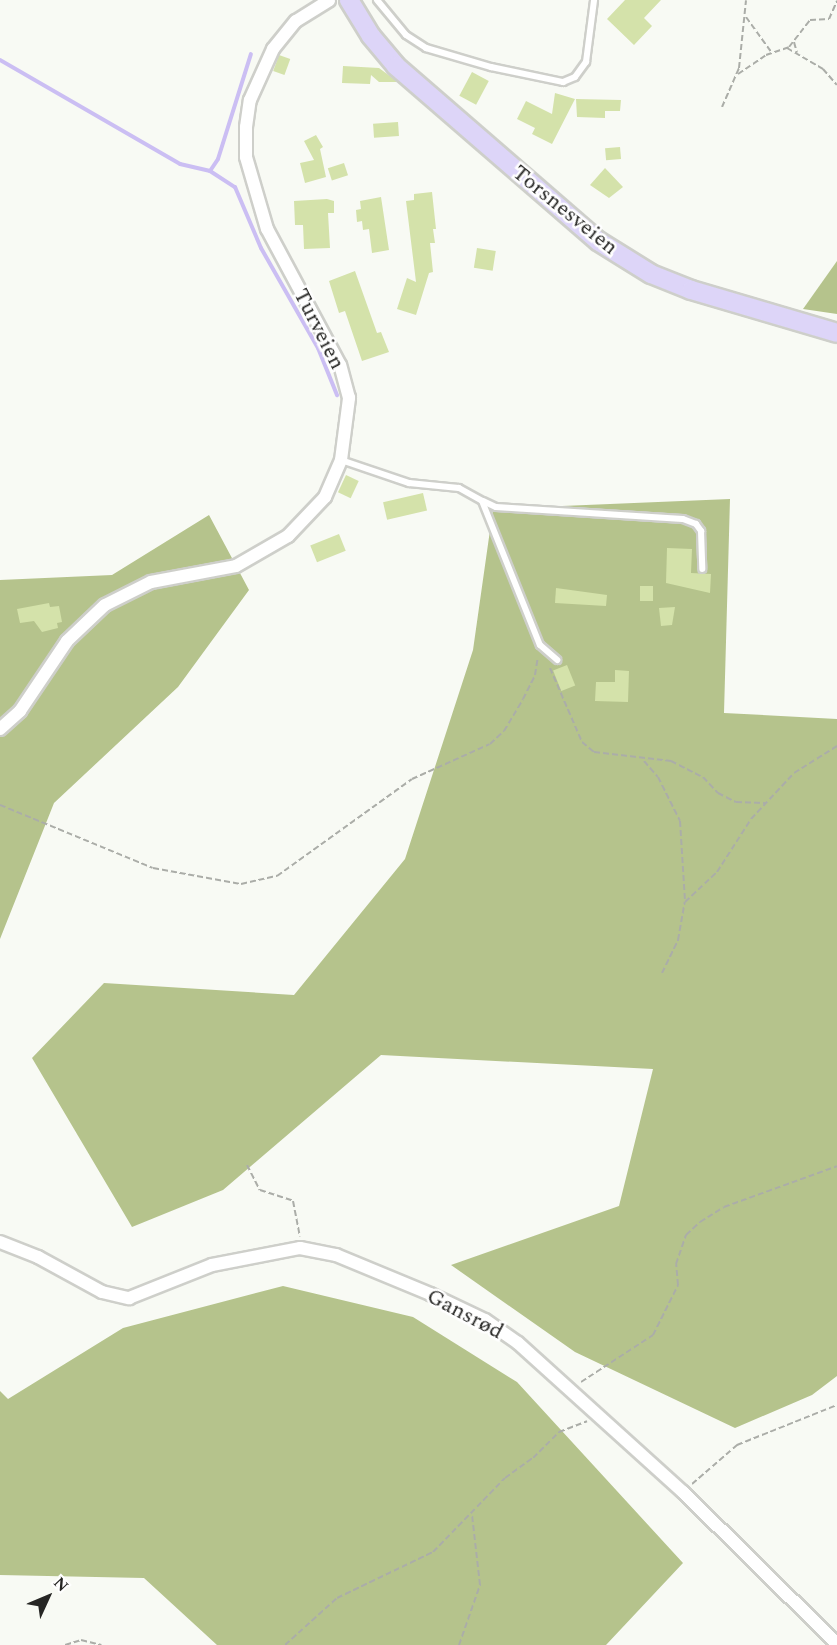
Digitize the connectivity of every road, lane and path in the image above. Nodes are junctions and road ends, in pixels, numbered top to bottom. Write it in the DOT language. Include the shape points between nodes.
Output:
graph roads {
  1 [pos="329,0"];
  2 [pos="349,0"];
  3 [pos="377,0"];
  4 [pos="594,0"];
  5 [pos="746,0"];
  6 [pos="837,1"];
  7 [pos="746,17"];
  8 [pos="794,42"];
  9 [pos="787,48"];
  10 [pos="772,53"];
  11 [pos="797,53"];
  12 [pos="738,74"];
  13 [pos="837,85"];
  14 [pos="722,107"];
  15 [pos="837,333"];
  16 [pos="341,460"];
  17 [pos="482,501"];
  18 [pos="702,569"];
  19 [pos="540,645"];
  20 [pos="557,660"];
  21 [pos="0,729"];
  22 [pos="837,746"];
  23 [pos="644,760"];
  24 [pos="766,803"];
  25 [pos="0,805"];
  26 [pos="685,902"];
  27 [pos="662,974"];
  28 [pos="247,1165"];
  29 [pos="837,1166"];
  30 [pos="0,1242"];
  31 [pos="300,1248"];
  32 [pos="572,1390"];
  33 [pos="837,1405"];
  34 [pos="598,1417"];
  35 [pos="683,1492"];
  36 [pos="472,1515"];
  37 [pos="837,1644"];
  38 [pos="65,1645"];
  39 [pos="101,1645"];
  40 [pos="285,1645"];
  41 [pos="459,1645"];
  1 -- 16 [label="street, Turveien" via="296,21 260,74 250,100 246,157 267,229 340,365 349,398"];
  2 -- 15 [label="main road, Torsnesveien" via="396,66 598,241 651,274 681,286"];
  3 -- 4 [label="lane" via="406,35 426,48 481,65 563,82 575,77 586,62"];
  5 -- 7 [label="path"];
  6 -- 8 [label="path" via="831,17 810,20"];
  7 -- 10 [label="path"];
  7 -- 12 [label="path" via="740,36"];
  8 -- 9 [label="path"];
  8 -- 11 [label="path"];
  9 -- 10 [label="path"];
  9 -- 11 [label="path"];
  10 -- 12 [label="path"];
  11 -- 13 [label="path" via="823,69"];
  12 -- 14 [label="path"];
  16 -- 17 [label="lane" via="409,483 459,488"];
  16 -- 21 [label="street, Turveien" via="325,497 288,536 236,566 151,582 105,605 67,641 20,711"];
  17 -- 18 [label="lane" via="496,507 683,519 696,524 701,531"];
  17 -- 19 [label="lane"];
  19 -- 20 [label="lane"];
  19 -- 23 [label="path" via="582,742 594,752"];
  19 -- 25 [label="path" via="535,675 523,699 504,731 490,744 412,779 278,876 241,884 153,868"];
  22 -- 24 [label="path" via="794,773"];
  23 -- 24 [label="path" via="671,761 686,767 736,802"];
  23 -- 26 [label="path" via="658,777 680,821"];
  24 -- 26 [label="path" via="717,872"];
  26 -- 27 [label="path" via="678,940"];
  28 -- 31 [label="path" via="260,1190 293,1202"];
  29 -- 32 [label="path" via="724,1207 700,1222 686,1235 676,1264 678,1285 653,1335 594,1371"];
  30 -- 31 [label="street, Gansrød" via="38,1257 102,1292 129,1298 212,1265"];
  31 -- 32 [label="street, Gansrød" via="336,1255 485,1320 518,1342"];
  32 -- 34 [label="street, Gansrød"];
  33 -- 35 [label="path" via="737,1445"];
  34 -- 35 [label="street, Gansrød"];
  34 -- 36 [label="path" via="559,1432 505,1478"];
  35 -- 37 [label="street, Gansrød"];
  36 -- 40 [label="path" via="433,1552 337,1598"];
  36 -- 41 [label="path" via="480,1585"];
  38 -- 39 [label="path" via="81,1640"];
}
